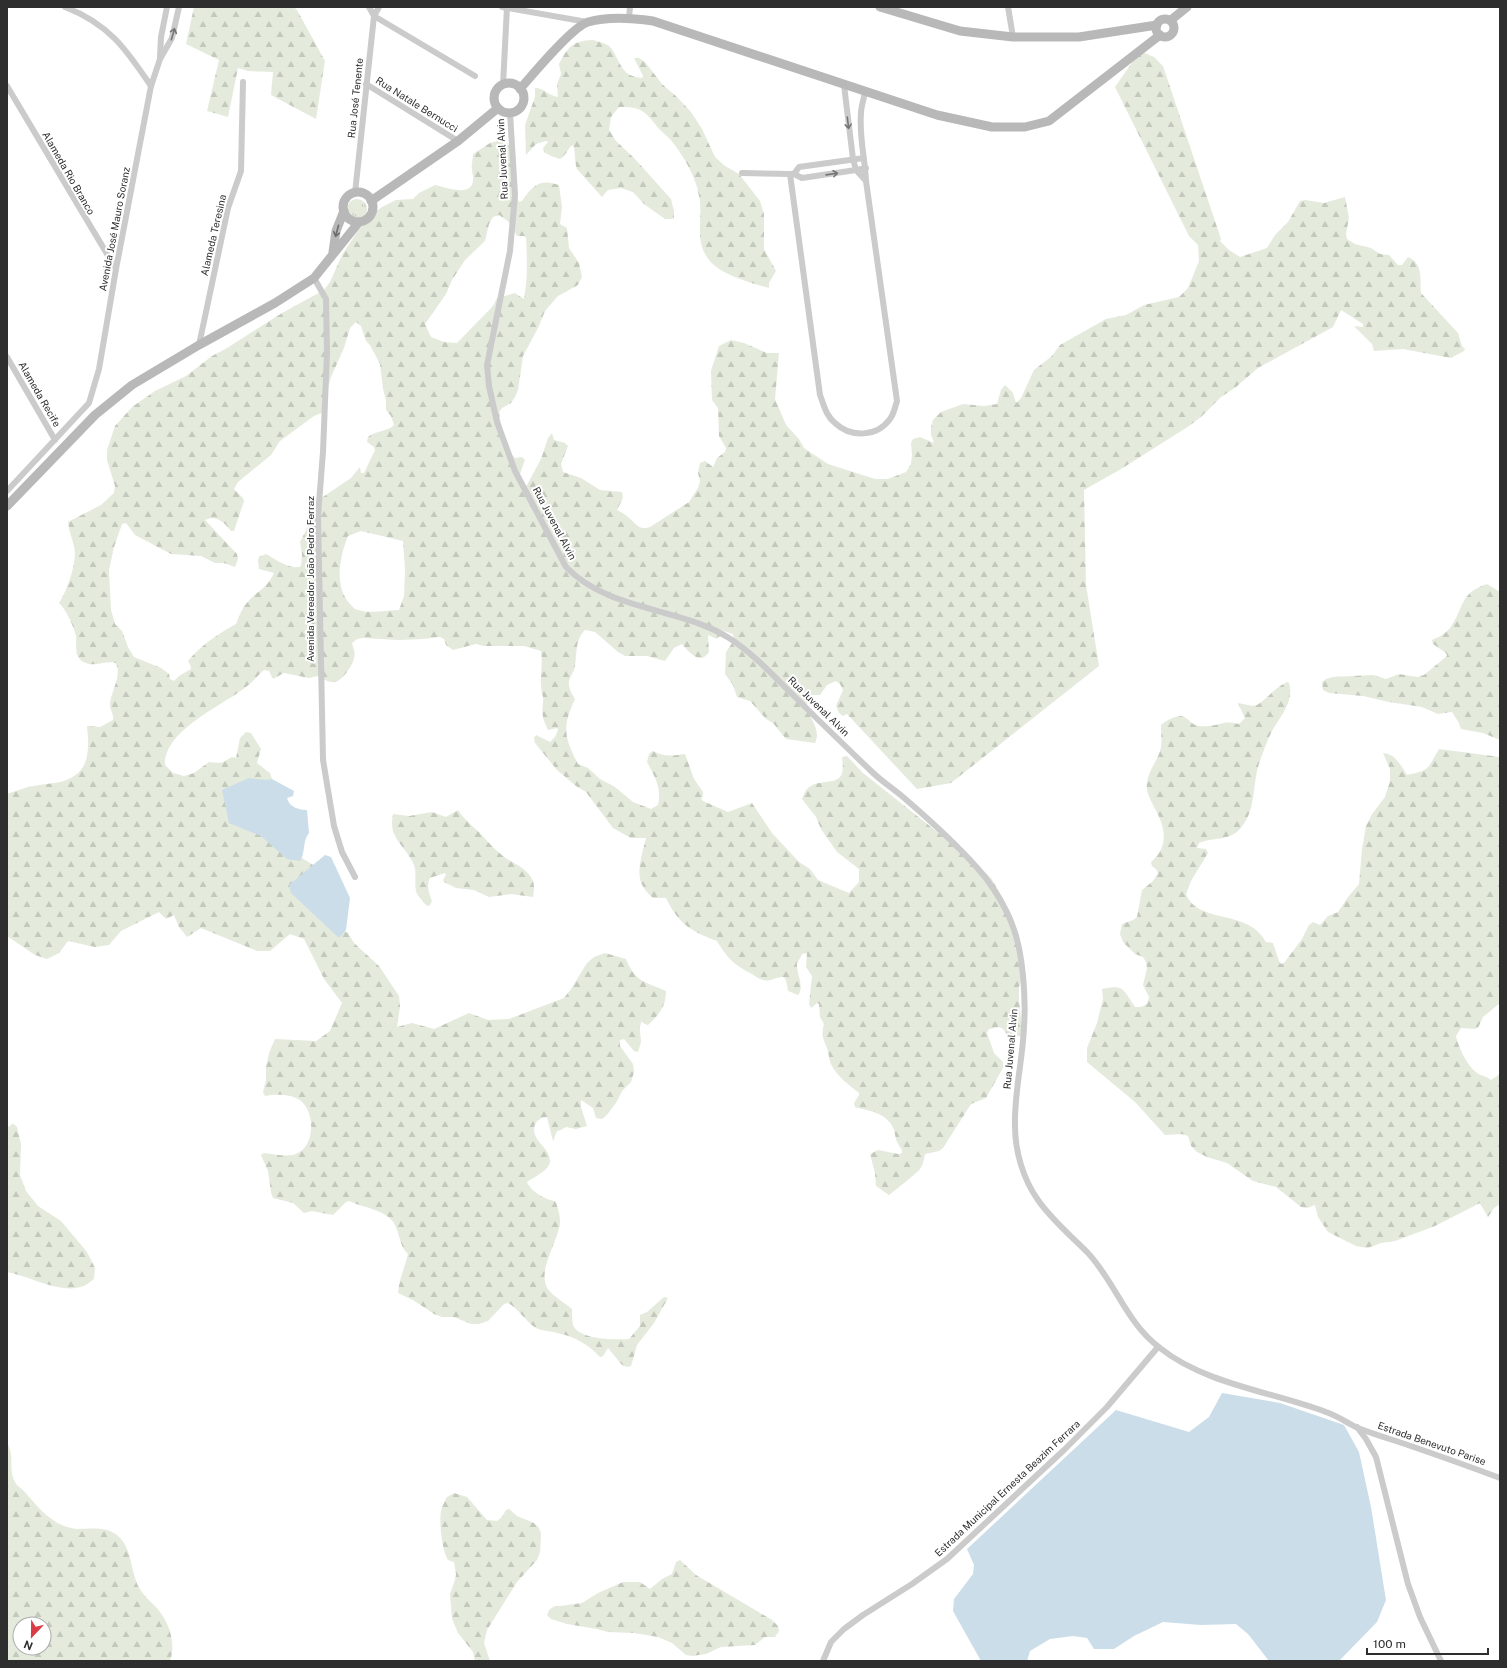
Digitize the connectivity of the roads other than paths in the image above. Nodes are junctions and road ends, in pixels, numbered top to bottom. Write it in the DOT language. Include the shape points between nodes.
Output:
graph roads {
  1 [pos="66,7"];
  2 [pos="167,7"];
  3 [pos="179,7"];
  4 [pos="369,7"];
  5 [pos="379,7"];
  6 [pos="630,7"];
  7 [pos="880,7"];
  8 [pos="1008,7"];
  9 [pos="1187,7"];
  10 [pos="505,8"];
  11 [pos="374,16"];
  12 [pos="628,18"];
  13 [pos="1171,20"];
  14 [pos="587,22"];
  15 [pos="1157,25"];
  16 [pos="1160,35"];
  17 [pos="1013,37"];
  18 [pos="160,59"];
  19 [pos="475,76"];
  20 [pos="243,82"];
  21 [pos="366,84"];
  22 [pos="503,84"];
  23 [pos="844,85"];
  24 [pos="7,86"];
  25 [pos="151,86"];
  26 [pos="520,89"];
  27 [pos="865,92"];
  28 [pos="498,108"];
  29 [pos="510,113"];
  30 [pos="458,141"];
  31 [pos="864,158"];
  32 [pos="853,159"];
  33 [pos="866,168"];
  34 [pos="856,170"];
  35 [pos="742,173"];
  36 [pos="792,174"];
  37 [pos="866,181"];
  38 [pos="355,193"];
  39 [pos="371,201"];
  40 [pos="344,211"];
  41 [pos="359,222"];
  42 [pos="333,252"];
  43 [pos="116,269"];
  44 [pos="314,278"];
  45 [pos="199,345"];
  46 [pos="7,357"];
  47 [pos="55,440"];
  48 [pos="7,491"];
  49 [pos="7,506"];
  50 [pos="355,877"];
  51 [pos="1158,1347"];
  52 [pos="1357,1427"];
  53 [pos="1500,1478"];
  54 [pos="823,1661"];
  55 [pos="1441,1661"];
  1 -- 25 [label="street" via="84,14 125,48"];
  2 -- 18 [label="street, Avenida José Mauro Soranz"];
  18 -- 3 [label="street, Avenida José Mauro Soranz, one-way" via="172,38"];
  4 -- 11 [label="street"];
  5 -- 11 [label="street, Rua José Tenente"];
  6 -- 12 [label="street"];
  7 -- 17 [label="main road" via="960,30"];
  8 -- 17 [label="street"];
  9 -- 13 [label="main road"];
  10 -- 14 [label="street"];
  10 -- 22 [label="street"];
  11 -- 19 [label="street"];
  11 -- 21 [label="street, Rua José Tenente"];
  12 -- 14 [label="main road"];
  12 -- 23 [label="main road" via="653,20"];
  13 -- 15 [label="main road" via="1160,20"];
  13 -- 16 [label="main road" via="1174,31 1165,38"];
  14 -- 26 [label="main road" via="568,37"];
  15 -- 16 [label="main road"];
  15 -- 17 [label="main road" via="1079,37"];
  16 -- 27 [label="main road" via="1049,121 1025,127 985,126 936,115"];
  18 -- 25 [label="street, Avenida José Mauro Soranz"];
  20 -- 45 [label="street, Alameda Teresina" via="241,171 228,208"];
  21 -- 30 [label="street, Rua Natale Bernucci"];
  21 -- 38 [label="street, Rua José Tenente"];
  22 -- 26 [label="main road" via="512,84"];
  22 -- 28 [label="main road" via="494,95"];
  23 -- 27 [label="main road"];
  23 -- 32 [label="street, one-way"];
  24 -- 43 [label="street, Alameda Rio Branco"];
  25 -- 43 [label="street, Avenida José Mauro Soranz"];
  26 -- 29 [label="main road" via="523,94 522,104"];
  27 -- 31 [label="street" via="860,132"];
  28 -- 29 [label="main road"];
  28 -- 30 [label="main road"];
  29 -- 51 [label="street, Rua Juvenal Alvin" via="515,195 510,251 487,365 497,422 515,471 566,568 579,580 615,598 702,624 728,637 751,654 874,773 959,849 985,877 1001,901 1014,928 1024,991 1024,1026 1014,1129 1017,1152 1024,1173 1036,1198 1106,1274 1124,1308"];
  30 -- 39 [label="main road"];
  31 -- 32 [label="street"];
  31 -- 33 [label="street"];
  32 -- 34 [label="street"];
  32 -- 36 [label="street" via="799,167"];
  33 -- 34 [label="street"];
  33 -- 37 [label="street"];
  36 -- 34 [label="street, one-way" via="802,178"];
  34 -- 37 [label="street"];
  35 -- 36 [label="street"];
  36 -- 37 [label="street" via="820,395 834,423 854,433 875,431 884,426 897,401"];
  38 -- 39 [label="main road" via="365,194"];
  38 -- 40 [label="main road" via="347,197"];
  39 -- 41 [label="main road" via="373,206 370,215"];
  40 -- 41 [label="main road" via="349,219"];
  40 -- 42 [label="main road, one-way" via="336,231"];
  41 -- 42 [label="main road"];
  42 -- 44 [label="main road"];
  43 -- 47 [label="street, Avenida José Mauro Soranz" via="99,369 89,403"];
  44 -- 45 [label="main road"];
  44 -- 50 [label="street, Avenida Vereador João Pedro Ferraz" via="326,299 327,352 318,516 323,760 334,826 342,852"];
  45 -- 49 [label="main road" via="132,385 95,415"];
  46 -- 47 [label="street, Alameda Recife"];
  47 -- 48 [label="street"];
  51 -- 52 [label="street, Rua Juvenal Alvin" via="1180,1362 1217,1378 1329,1412"];
  51 -- 54 [label="street, Estrada Municipal Ernesta Beazim Ferrara" via="1106,1407 1064,1450 948,1560 844,1629 831,1642"];
  52 -- 53 [label="street, Estrada Benevuto Parise"];
  52 -- 55 [label="street" via="1376,1457 1408,1584 1420,1618"];
}
